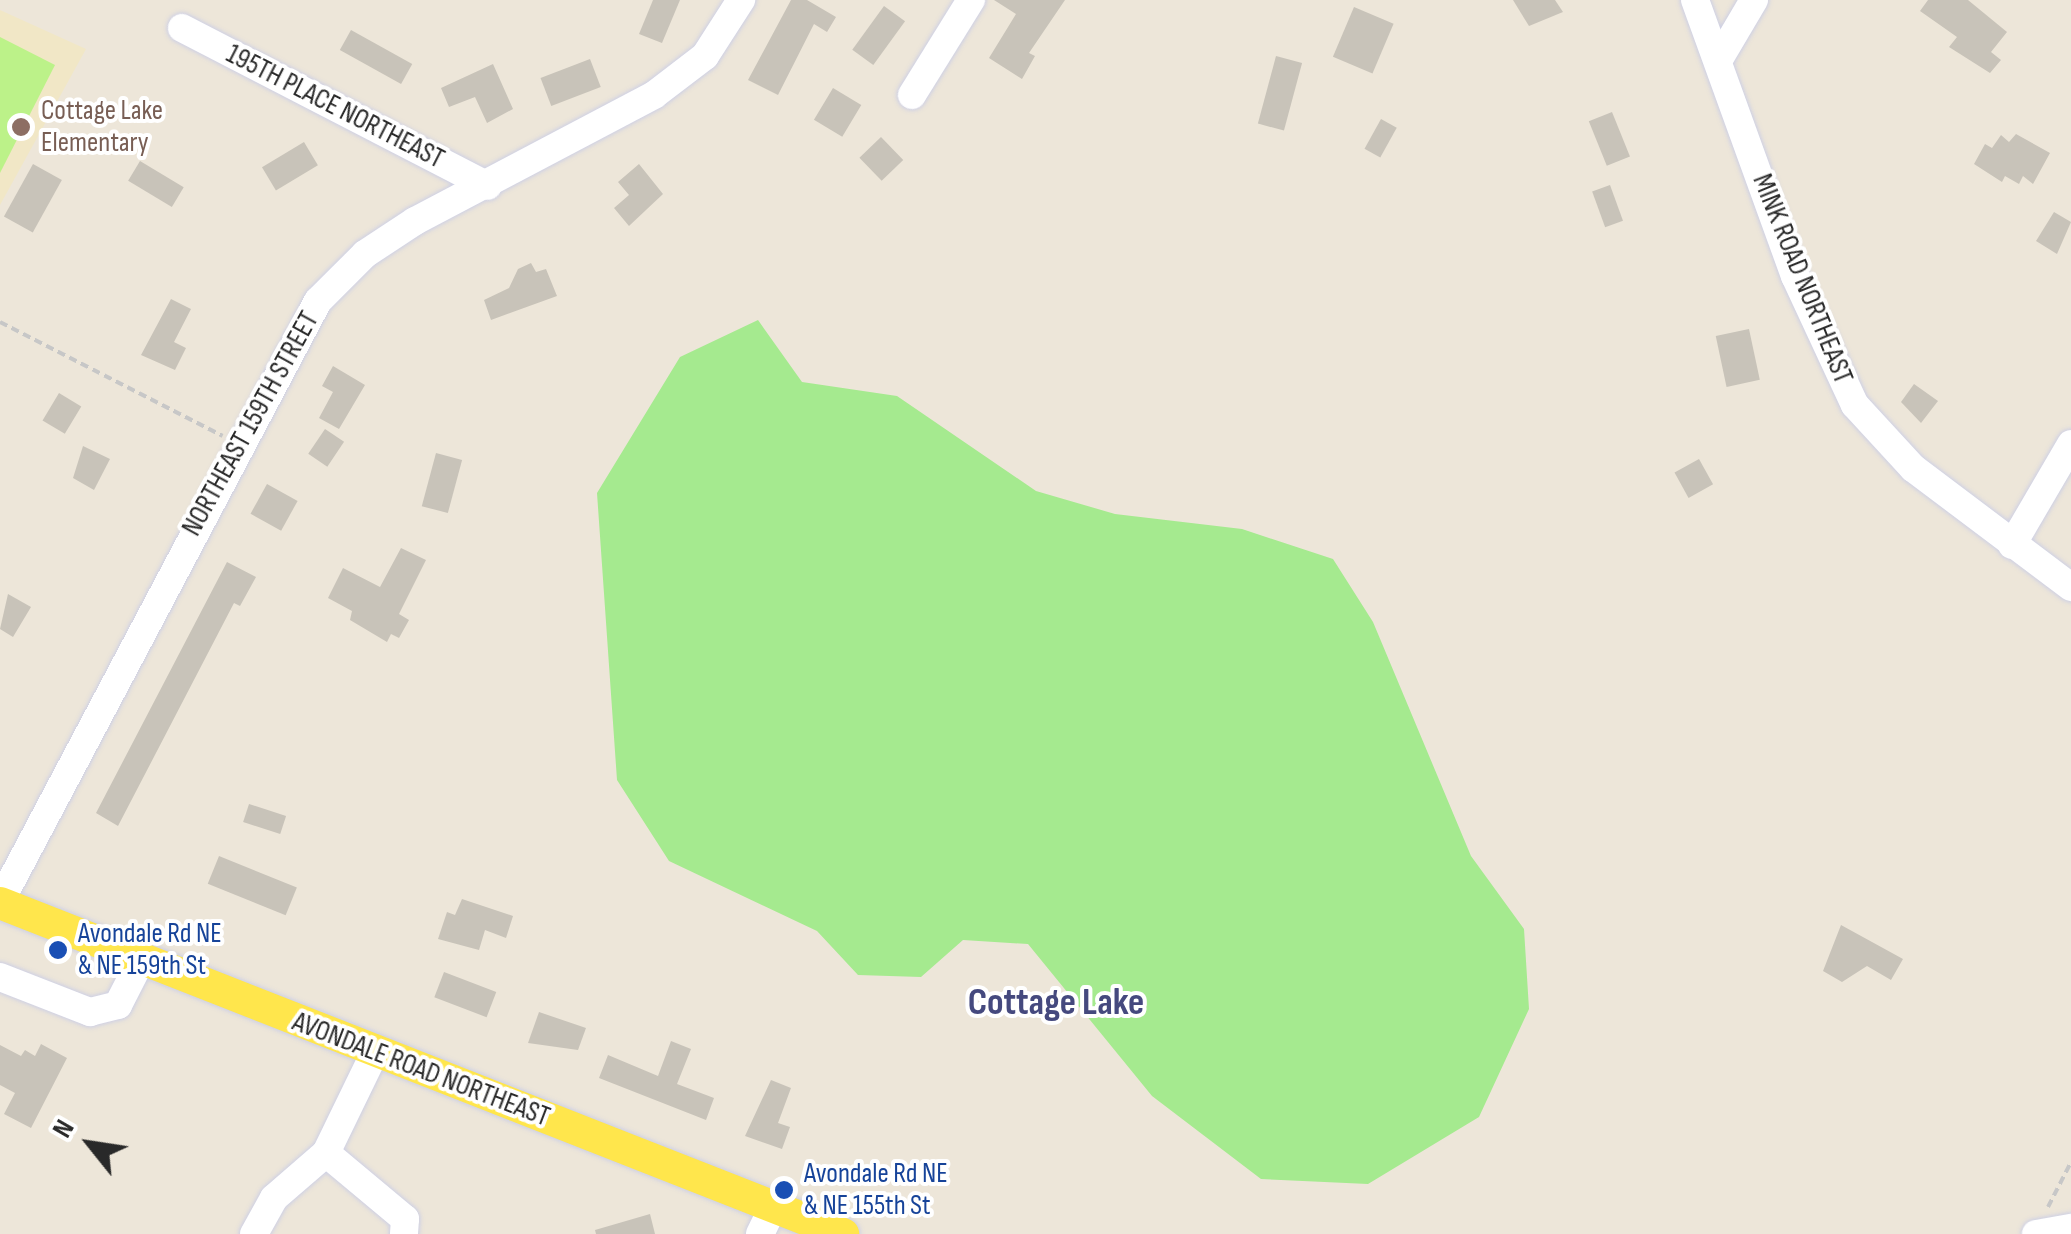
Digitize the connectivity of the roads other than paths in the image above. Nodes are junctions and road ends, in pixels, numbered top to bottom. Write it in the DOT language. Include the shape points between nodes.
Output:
graph roads {
  1 [pos="741,0"];
  2 [pos="971,0"];
  3 [pos="1695,0"];
  4 [pos="1754,0"];
  5 [pos="182,28"];
  6 [pos="1718,60"];
  7 [pos="912,95"];
  8 [pos="488,186"];
  9 [pos="2071,444"];
  10 [pos="2012,546"];
  11 [pos="2071,586"];
  12 [pos="0,902"];
  13 [pos="141,960"];
  14 [pos="0,978"];
  15 [pos="375,1052"];
  16 [pos="326,1153"];
  17 [pos="767,1220"];
  18 [pos="2039,1226"];
  19 [pos="2071,1228"];
  20 [pos="254,1234"];
  21 [pos="404,1234"];
  22 [pos="844,1234"];
  1 -- 8 [label="street, NORTHEAST 159TH STREET" via="704,56 654,96"];
  2 -- 7 [label="street"];
  3 -- 6 [label="street, MINK ROAD NORTHEAST"];
  4 -- 6 [label="street"];
  5 -- 8 [label="street, 195TH PLACE NORTHEAST"];
  6 -- 10 [label="street, MINK ROAD NORTHEAST" via="1795,276 1855,405 1912,468"];
  8 -- 12 [label="street, NORTHEAST 159TH STREET" via="365,254 318,301"];
  9 -- 10 [label="street"];
  10 -- 11 [label="street, MINK ROAD NORTHEAST"];
  12 -- 13 [label="main road, AVONDALE ROAD NORTHEAST"];
  13 -- 14 [label="street" via="118,1005 90,1012"];
  13 -- 15 [label="main road, AVONDALE ROAD NORTHEAST"];
  15 -- 16 [label="street"];
  15 -- 17 [label="main road, AVONDALE ROAD NORTHEAST"];
  16 -- 20 [label="street" via="274,1198"];
  16 -- 21 [label="street" via="405,1220"];
  17 -- 22 [label="main road, AVONDALE ROAD NORTHEAST"];
  18 -- 19 [label="street"];
}
